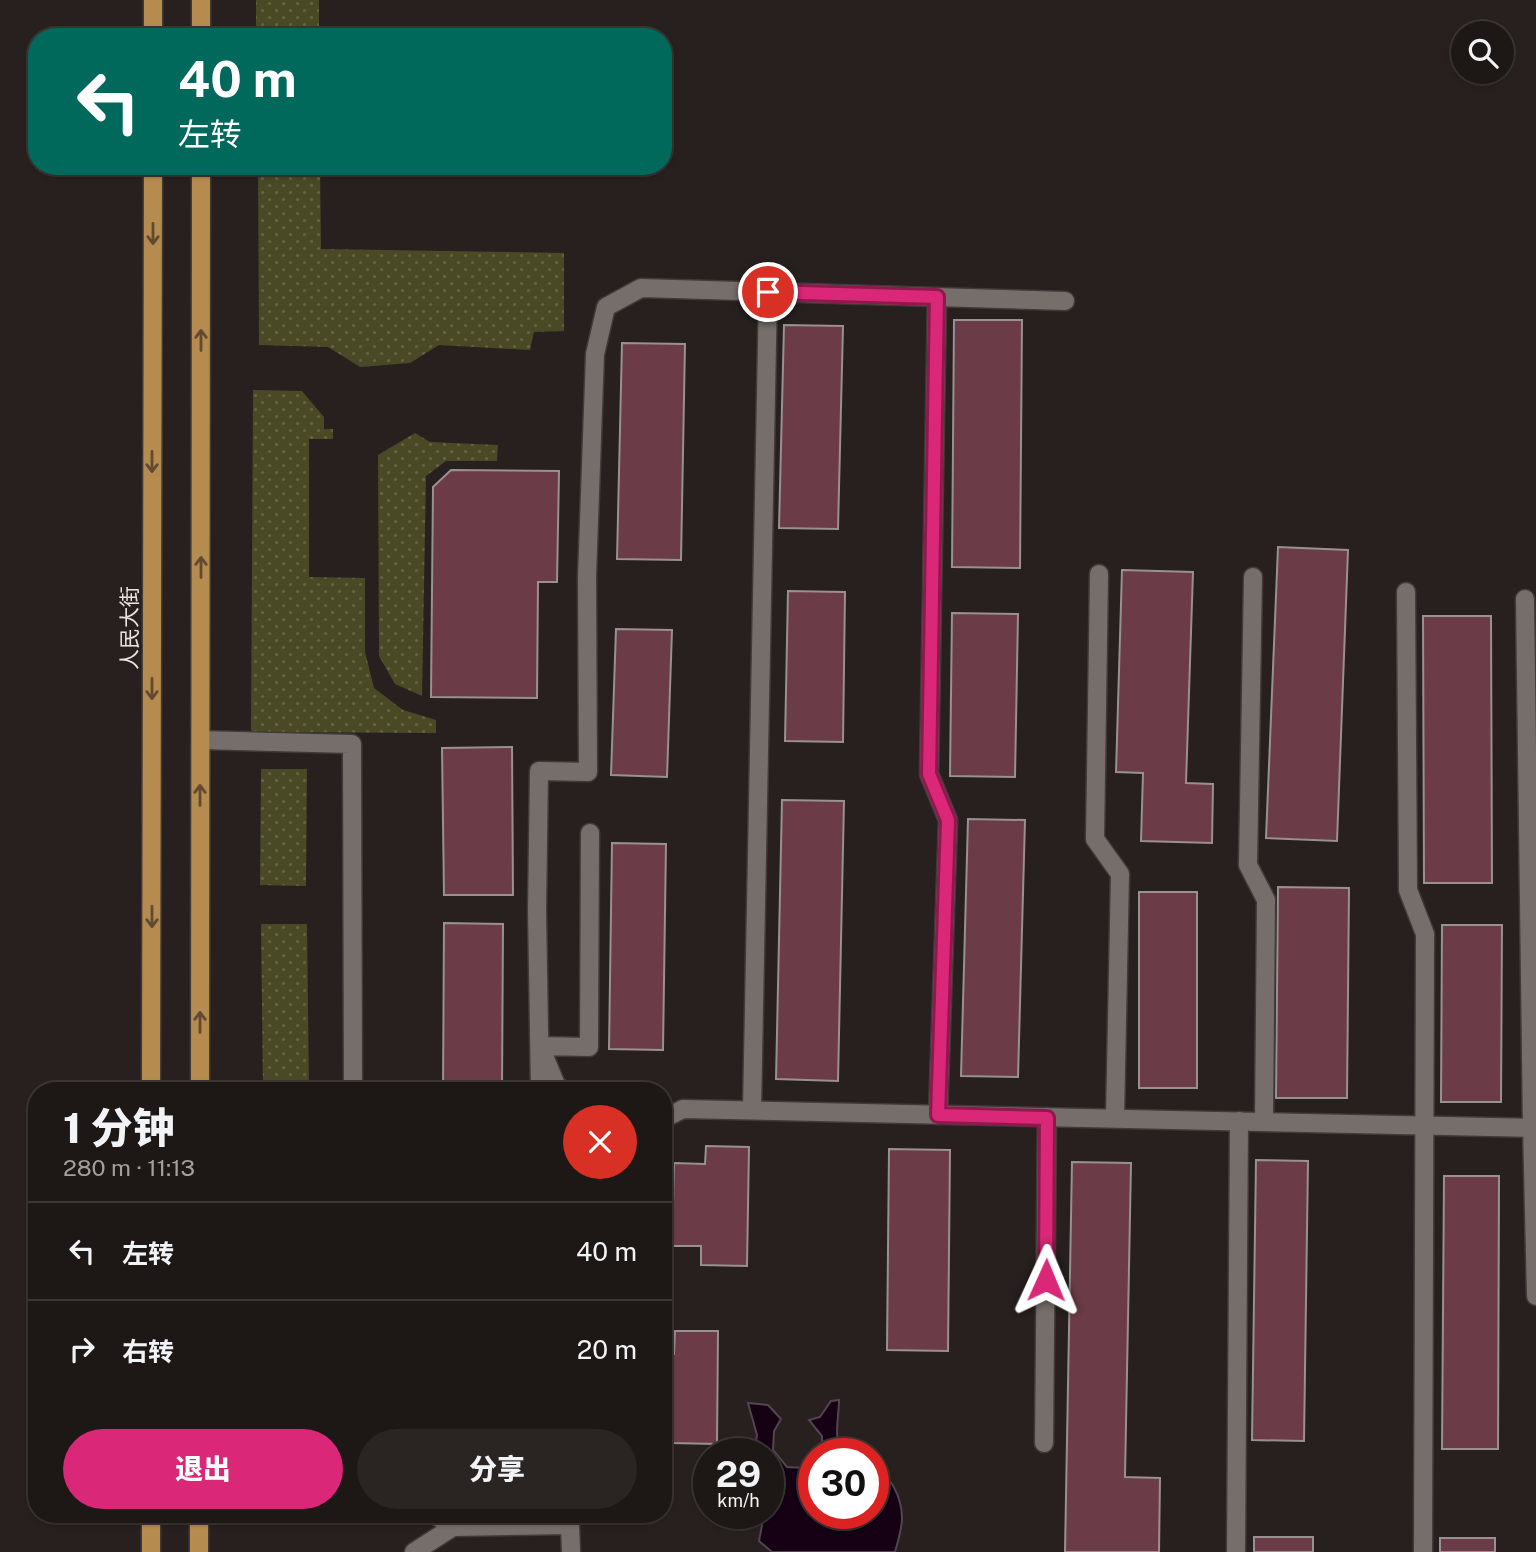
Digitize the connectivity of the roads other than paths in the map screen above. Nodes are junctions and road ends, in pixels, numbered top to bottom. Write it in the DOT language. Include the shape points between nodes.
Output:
graph roads {
  1 [pos="153,0"];
  2 [pos="201,0"];
  3 [pos="153,28"];
  4 [pos="201,28"];
  5 [pos="153,175"];
  6 [pos="201,175"];
  7 [pos="768,292"];
  8 [pos="937,297"];
  9 [pos="1065,301"];
  10 [pos="1099,574"];
  11 [pos="1253,577"];
  12 [pos="1406,592"];
  13 [pos="1525,599"];
  14 [pos="201,740"];
  15 [pos="590,834"];
  16 [pos="540,1046"];
  17 [pos="152,1082"];
  18 [pos="200,1082"];
  19 [pos="353,1082"];
  20 [pos="540,1082"];
  21 [pos="555,1082"];
  22 [pos="672,1109"];
  23 [pos="683,1109"];
  24 [pos="752,1110"];
  25 [pos="672,1114"];
  26 [pos="938,1115"];
  27 [pos="1047,1118"];
  28 [pos="1115,1118"];
  29 [pos="1239,1121"];
  30 [pos="1264,1122"];
  31 [pos="1425,1125"];
  32 [pos="1532,1128"];
  33 [pos="1536,1296"];
  34 [pos="1044,1443"];
  35 [pos="151,1523"];
  36 [pos="199,1523"];
  37 [pos="447,1523"];
  38 [pos="520,1523"];
  39 [pos="570,1523"];
  40 [pos="453,1527"];
  41 [pos="151,1552"];
  42 [pos="199,1552"];
  43 [pos="414,1552"];
  44 [pos="570,1552"];
  45 [pos="1236,1552"];
  46 [pos="1423,1552"];
  1 -- 3 [label="main road"];
  2 -- 4 [label="main road"];
  5 -- 17 [label="main road, 人民大街, one-way"];
  14 -- 6 [label="main road, one-way"];
  7 -- 8 [label="street"];
  7 -- 16 [label="street" via="641,288 606,307 595,354 587,578 588,772 539,771"];
  7 -- 24 [label="street"];
  8 -- 9 [label="street"];
  8 -- 26 [label="street" via="929,774 948,820"];
  10 -- 28 [label="street" via="1095,839 1119,874"];
  11 -- 30 [label="street" via="1248,866 1266,900"];
  12 -- 31 [label="street" via="1408,890 1425,934"];
  13 -- 32 [label="street"];
  18 -- 14 [label="main road, one-way"];
  14 -- 19 [label="street" via="352,744"];
  15 -- 16 [label="street" via="589,1047"];
  16 -- 20 [label="street"];
  16 -- 21 [label="street"];
  22 -- 23 [label="street"];
  23 -- 24 [label="street"];
  23 -- 25 [label="street"];
  24 -- 26 [label="street"];
  26 -- 27 [label="street"];
  27 -- 28 [label="street"];
  27 -- 34 [label="street"];
  28 -- 29 [label="street"];
  29 -- 30 [label="street"];
  29 -- 45 [label="street"];
  30 -- 31 [label="street"];
  31 -- 32 [label="street"];
  31 -- 46 [label="street"];
  32 -- 33 [label="street"];
  35 -- 41 [label="main road"];
  36 -- 42 [label="main road"];
  37 -- 40 [label="street"];
  38 -- 40 [label="street"];
  39 -- 44 [label="street"];
  40 -- 43 [label="street"];
}
